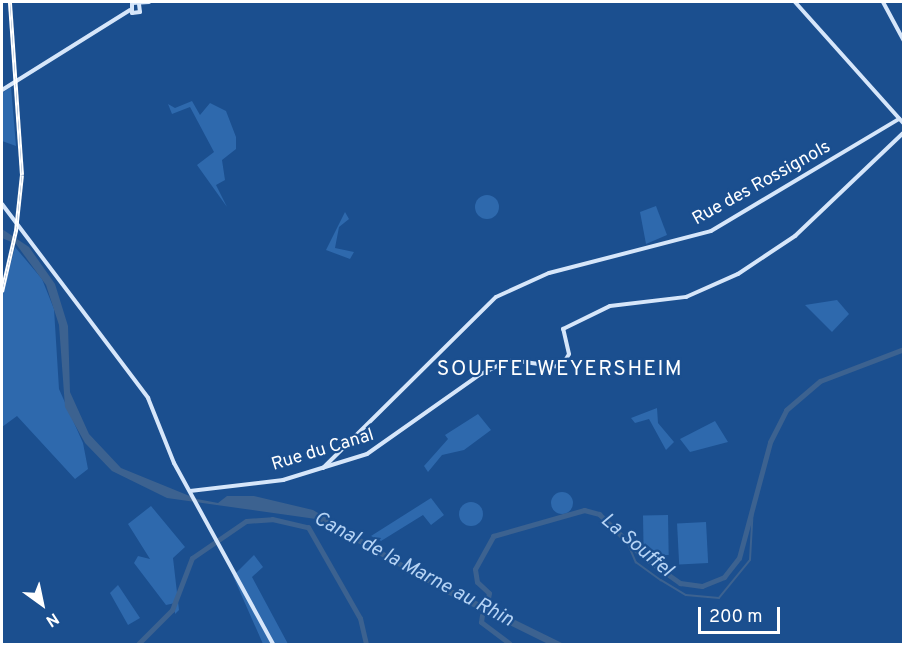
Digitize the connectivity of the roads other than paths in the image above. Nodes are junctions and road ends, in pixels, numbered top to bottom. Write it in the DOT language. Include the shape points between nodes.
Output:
graph roads {
  1 [pos="795,2"];
  2 [pos="883,2"];
  3 [pos="131,11"];
  4 [pos="903,41"];
  5 [pos="2,90"];
  6 [pos="902,122"];
  7 [pos="903,133"];
  8 [pos="2,204"];
  9 [pos="323,468"];
  10 [pos="190,491"];
  11 [pos="273,645"];
  1 -- 6 [label="street"];
  2 -- 4 [label="street"];
  3 -- 3 [label="street" via="140,6"];
  3 -- 5 [label="street"];
  6 -- 9 [label="street, Rue des Rossignols" via="721,226 644,252 530,279 477,311"];
  7 -- 9 [label="street, Rue du Canal" via="795,237 745,270 692,295 610,306 562,331 569,342 561,368 510,360 459,388 387,445"];
  8 -- 10 [label="street" via="148,398"];
  9 -- 10 [label="street, Rue du Canal" via="283,480"];
  10 -- 11 [label="street"];
}
